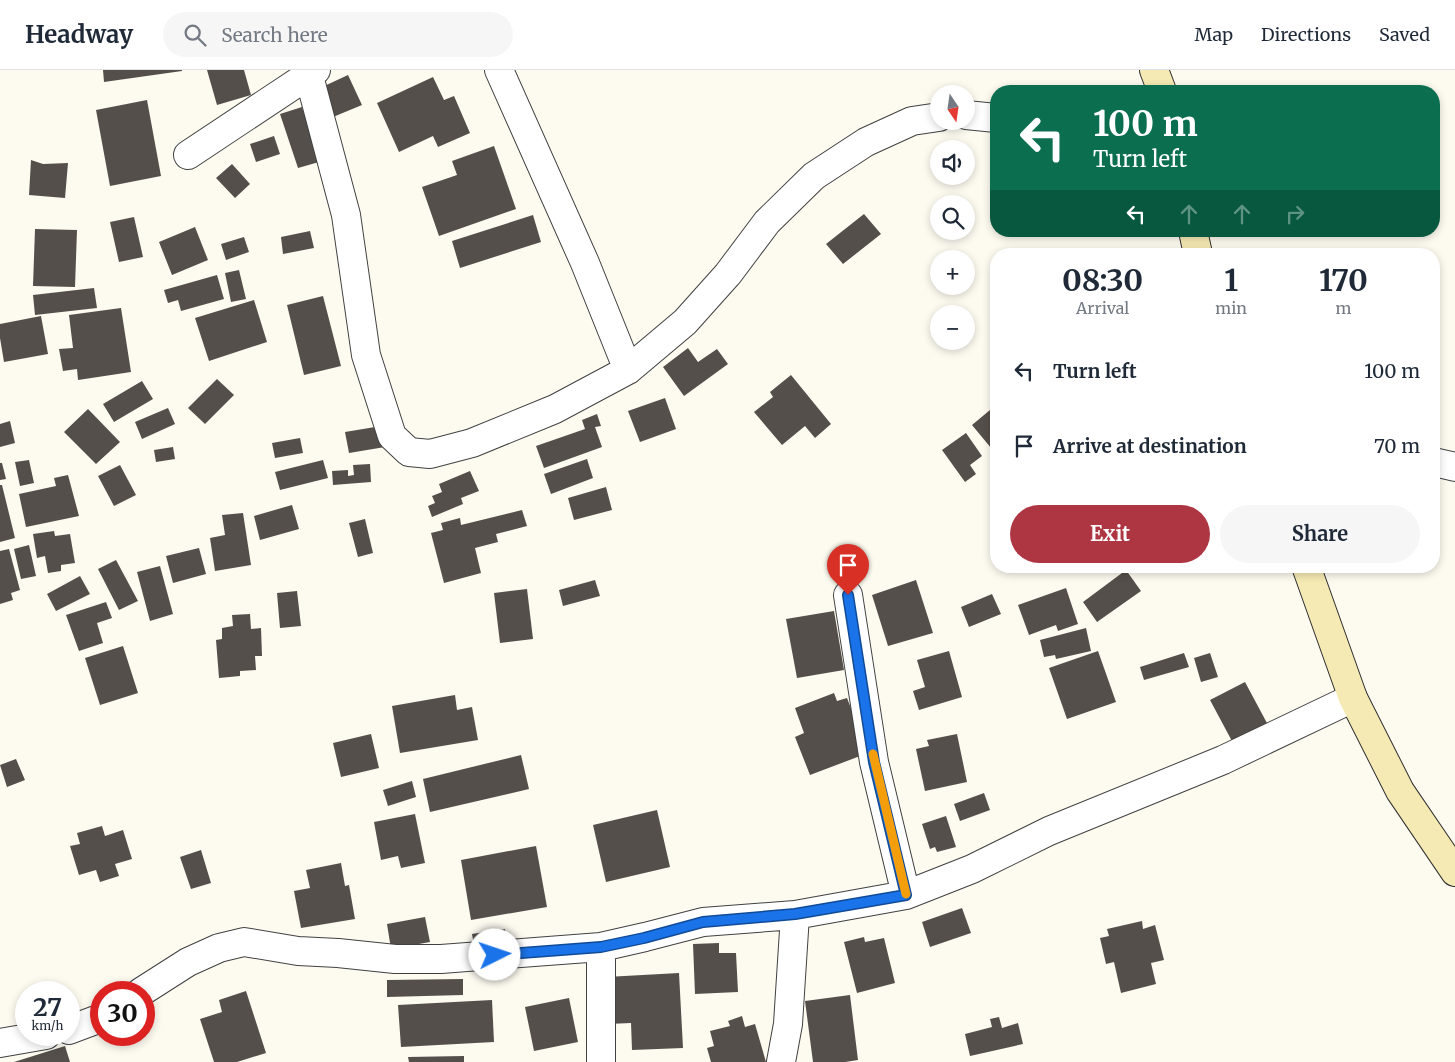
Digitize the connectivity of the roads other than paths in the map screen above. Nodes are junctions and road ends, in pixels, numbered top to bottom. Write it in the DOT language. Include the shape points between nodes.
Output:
graph roads {
  1 [pos="499,70"];
  2 [pos="1154,70"];
  3 [pos="312,73"];
  4 [pos="1160,85"];
  5 [pos="975,116"];
  6 [pos="990,117"];
  7 [pos="930,118"];
  8 [pos="188,155"];
  9 [pos="628,370"];
  10 [pos="1440,463"];
  11 [pos="1455,467"];
  12 [pos="1308,573"];
  13 [pos="848,595"];
  14 [pos="1353,698"];
  15 [pos="1455,872"];
  16 [pos="906,895"];
  17 [pos="795,914"];
  18 [pos="601,947"];
  19 [pos="155,983"];
  20 [pos="15,1040"];
  21 [pos="0,1043"];
  22 [pos="601,1062"];
  23 [pos="781,1062"];
  1 -- 9 [label="street"];
  2 -- 4 [label="street"];
  3 -- 8 [label="street"];
  3 -- 9 [label="street" via="346,215 366,355 392,436 409,452 430,454 472,443 555,409"];
  5 -- 6 [label="street"];
  7 -- 9 [label="street" via="912,121 866,142 814,176 767,222 728,274 685,322"];
  10 -- 11 [label="street"];
  12 -- 14 [label="street"];
  13 -- 16 [label="street" via="874,762"];
  14 -- 15 [label="street" via="1400,791"];
  14 -- 16 [label="street" via="1223,760 1049,831 972,869"];
  16 -- 17 [label="street"];
  17 -- 18 [label="street" via="703,922"];
  17 -- 23 [label="street" via="788,1024"];
  18 -- 19 [label="street" via="395,960 298,951 244,942 219,948 188,962"];
  18 -- 22 [label="street"];
  20 -- 21 [label="street"];
}
